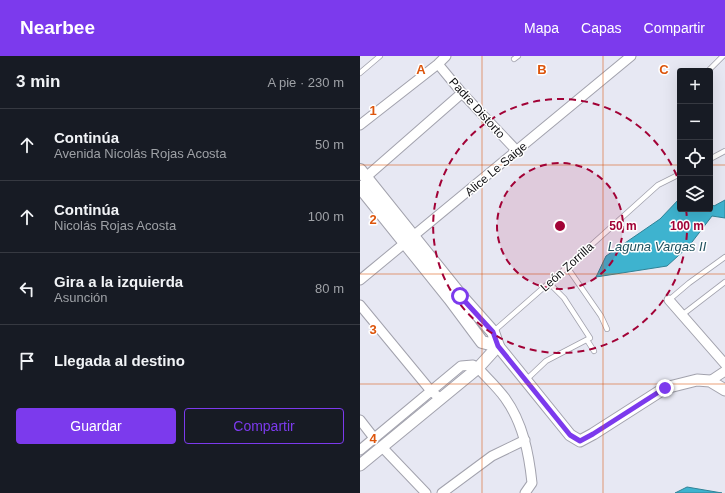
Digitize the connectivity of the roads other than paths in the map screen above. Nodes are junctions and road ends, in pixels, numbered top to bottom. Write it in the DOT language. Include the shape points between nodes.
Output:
graph roads {
  1 [pos="380,56"];
  2 [pos="446,56"];
  3 [pos="632,56"];
  4 [pos="723,56"];
  5 [pos="438,64"];
  6 [pos="711,68"];
  7 [pos="360,73"];
  8 [pos="462,93"];
  9 [pos="360,125"];
  10 [pos="517,151"];
  11 [pos="725,151"];
  12 [pos="713,157"];
  13 [pos="677,176"];
  14 [pos="362,178"];
  15 [pos="409,240"];
  16 [pos="725,257"];
  17 [pos="567,267"];
  18 [pos="360,280"];
  19 [pos="725,282"];
  20 [pos="549,283"];
  21 [pos="669,300"];
  22 [pos="360,305"];
  23 [pos="682,315"];
  24 [pos="607,329"];
  25 [pos="493,332"];
  26 [pos="587,340"];
  27 [pos="498,346"];
  28 [pos="594,351"];
  29 [pos="725,364"];
  30 [pos="478,368"];
  31 [pos="725,371"];
  32 [pos="525,381"];
  33 [pos="710,381"];
  34 [pos="725,390"];
  35 [pos="431,391"];
  36 [pos="441,400"];
  37 [pos="360,420"];
  38 [pos="374,438"];
  39 [pos="525,440"];
  40 [pos="382,447"];
  41 [pos="360,450"];
  42 [pos="360,465"];
  43 [pos="426,493"];
  44 [pos="442,493"];
  45 [pos="525,493"];
  1 -- 7 [label="lane"];
  2 -- 5 [label="street"];
  3 -- 10 [label="street, Alice Le Saige"];
  4 -- 6 [label="lane"];
  5 -- 8 [label="street, Padre Distorto"];
  5 -- 9 [label="street"];
  8 -- 10 [label="street, Padre Distorto"];
  8 -- 14 [label="street"];
  10 -- 15 [label="street, Alice Le Saige"];
  11 -- 12 [label="lane"];
  13 -- 17 [label="lane, León Zorrilla" via="658,185"];
  14 -- 15 [label="main road"];
  15 -- 18 [label="street, Alice Le Saige"];
  15 -- 25 [label="main road"];
  15 -- 27 [label="main road" via="482,342"];
  16 -- 21 [label="lane"];
  17 -- 20 [label="lane, León Zorrilla"];
  17 -- 24 [label="lane" via="601,316"];
  19 -- 23 [label="lane"];
  20 -- 25 [label="lane, León Zorrilla"];
  20 -- 26 [label="lane" via="564,298 590,338"];
  21 -- 23 [label="street"];
  22 -- 35 [label="street"];
  23 -- 29 [label="street"];
  25 -- 27 [label="main road"];
  26 -- 28 [label="lane"];
  26 -- 32 [label="lane" via="546,361"];
  27 -- 30 [label="street"];
  27 -- 32 [label="street"];
  30 -- 35 [label="street" via="473,365 461,366"];
  30 -- 36 [label="street"];
  30 -- 39 [label="street" via="505,398"];
  31 -- 33 [label="street"];
  32 -- 33 [label="street" via="570,435 580,441 665,388 697,380"];
  33 -- 34 [label="street"];
  35 -- 36 [label="street"];
  35 -- 38 [label="street"];
  36 -- 40 [label="street"];
  37 -- 38 [label="street"];
  38 -- 40 [label="lane"];
  38 -- 41 [label="street"];
  39 -- 44 [label="street" via="492,456"];
  39 -- 45 [label="street" via="532,483"];
  40 -- 42 [label="street"];
  40 -- 43 [label="street"];
}
